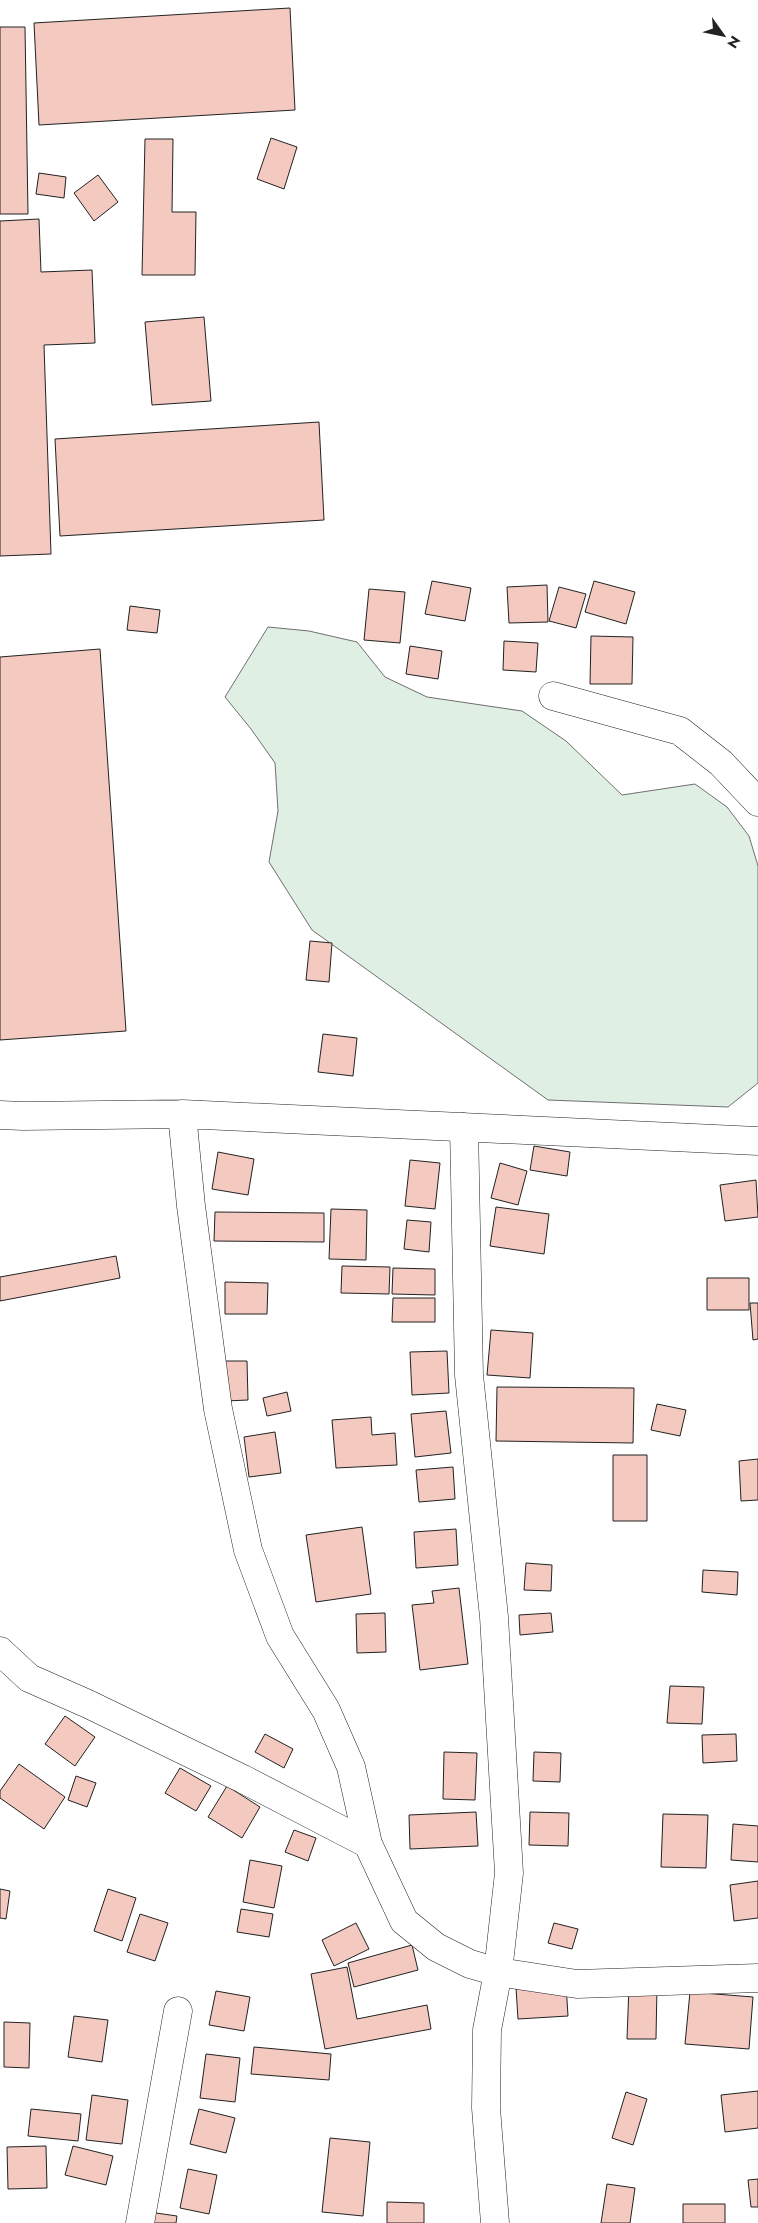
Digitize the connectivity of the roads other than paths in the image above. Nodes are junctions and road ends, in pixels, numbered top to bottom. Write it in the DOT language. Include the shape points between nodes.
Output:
graph roads {
  1 [pos="553,696"];
  2 [pos="758,802"];
  3 [pos="182,1114"];
  4 [pos="0,1115"];
  5 [pos="464,1127"];
  6 [pos="758,1141"];
  7 [pos="0,1651"];
  8 [pos="368,1844"];
  9 [pos="498,1972"];
  10 [pos="758,1978"];
  11 [pos="178,2011"];
  12 [pos="140,2223"];
  13 [pos="495,2223"];
  1 -- 2 [label="street" via="680,731 721,763"];
  3 -- 4 [label="street"];
  3 -- 5 [label="street"];
  3 -- 8 [label="street" via="218,1409 248,1550 280,1636 326,1710 351,1767"];
  5 -- 6 [label="street"];
  5 -- 9 [label="street" via="470,1375 494,1617 509,1873"];
  7 -- 8 [label="street" via="29,1678 243,1779"];
  8 -- 9 [label="street" via="404,1921 436,1947 470,1964"];
  9 -- 10 [label="street" via="577,1984"];
  9 -- 13 [label="street" via="487,2030 486,2108"];
  11 -- 12 [label="street"];
}
